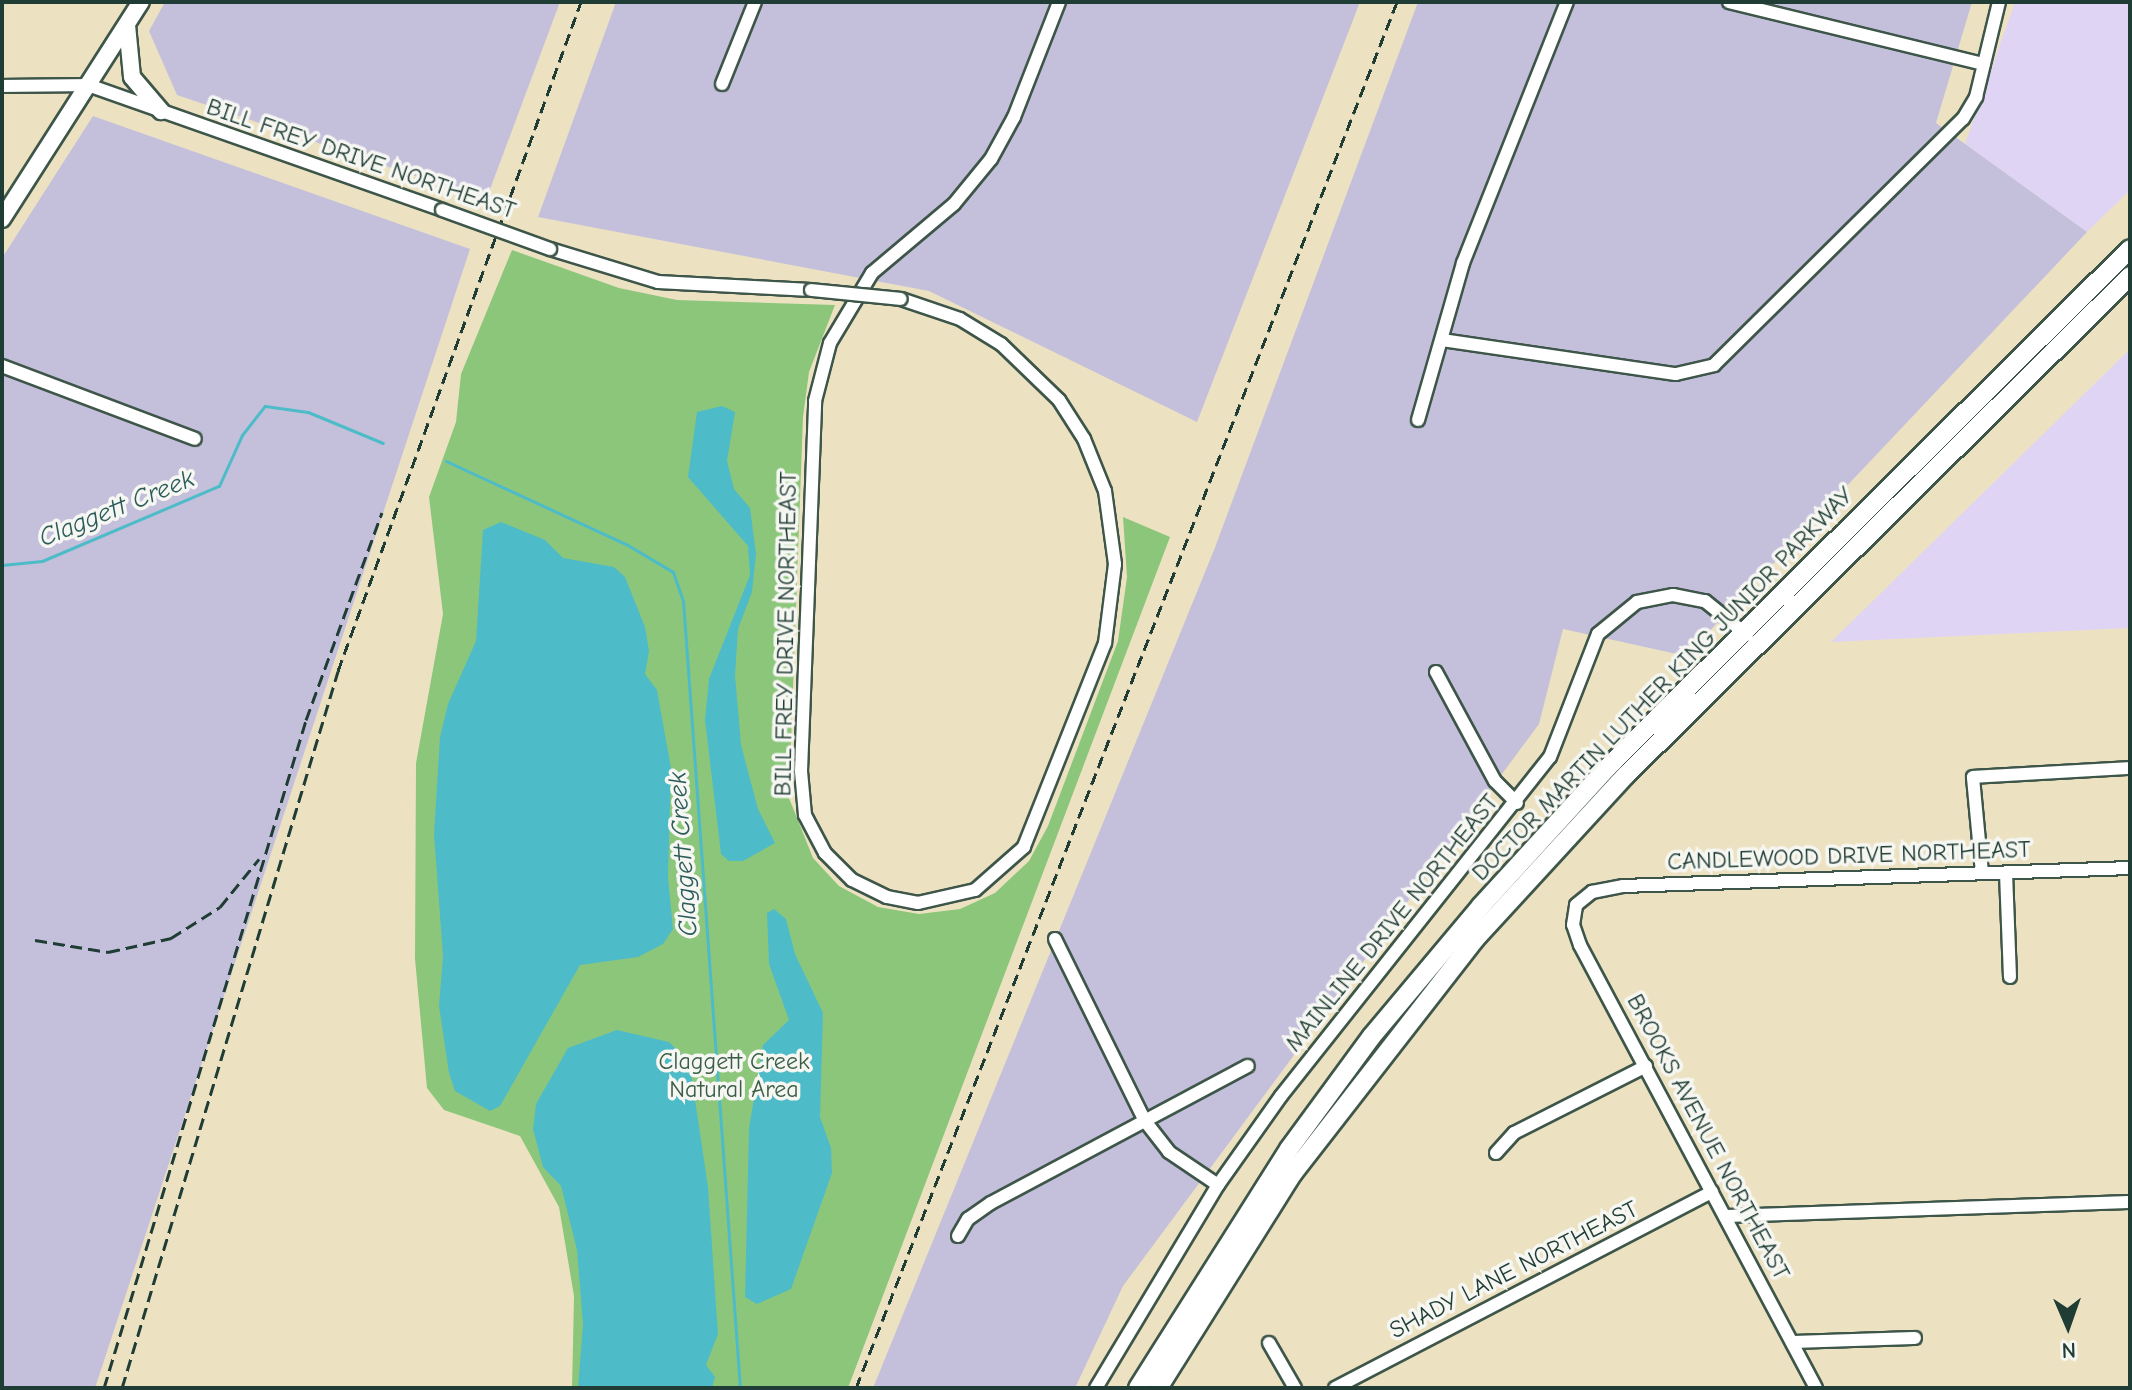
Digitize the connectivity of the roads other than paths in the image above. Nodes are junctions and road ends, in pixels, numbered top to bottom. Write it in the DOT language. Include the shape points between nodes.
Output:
graph roads {
  1 [pos="141,2"];
  2 [pos="755,2"];
  3 [pos="1059,2"];
  4 [pos="1567,2"];
  5 [pos="1729,2"];
  6 [pos="1999,2"];
  7 [pos="127,23"];
  8 [pos="1984,64"];
  9 [pos="722,84"];
  10 [pos="88,85"];
  11 [pos="2,86"];
  12 [pos="161,111"];
  13 [pos="2,219"];
  14 [pos="2130,249"];
  15 [pos="2130,276"];
  16 [pos="1442,340"];
  17 [pos="2,366"];
  18 [pos="1418,420"];
  19 [pos="195,439"];
  20 [pos="1744,631"];
  21 [pos="1758,645"];
  22 [pos="1436,672"];
  23 [pos="2130,768"];
  24 [pos="1517,803"];
  25 [pos="2130,868"];
  26 [pos="1982,873"];
  27 [pos="2006,873"];
  28 [pos="1576,905"];
  29 [pos="1055,939"];
  30 [pos="2010,977"];
  31 [pos="1248,1066"];
  32 [pos="1646,1066"];
  33 [pos="1145,1121"];
  34 [pos="1496,1153"];
  35 [pos="1218,1185"];
  36 [pos="1712,1192"];
  37 [pos="2130,1202"];
  38 [pos="1726,1216"];
  39 [pos="958,1236"];
  40 [pos="1915,1338"];
  41 [pos="1792,1342"];
  42 [pos="1269,1343"];
  43 [pos="1096,1388"];
  44 [pos="1138,1388"];
  45 [pos="1158,1388"];
  46 [pos="1295,1388"];
  47 [pos="1335,1388"];
  48 [pos="1816,1388"];
  1 -- 7 [label="main road"];
  2 -- 9 [label="street"];
  3 -- 12 [label="street, BILL FREY DRIVE NORTHEAST, bridge" via="996,152 967,191 867,281 839,323 821,373 814,423 801,771 805,815 830,860 868,889 918,903 975,890 1024,847 1105,643 1113,612 1115,553 1097,467 1059,400 1001,344 960,319 901,299 811,290 658,282"];
  4 -- 16 [label="street" via="1463,263"];
  5 -- 8 [label="street"];
  6 -- 8 [label="street"];
  7 -- 10 [label="main road"];
  7 -- 12 [label="main road" via="132,77"];
  8 -- 16 [label="street" via="1976,97 1963,119 1714,365 1676,374"];
  10 -- 11 [label="street"];
  10 -- 12 [label="street, BILL FREY DRIVE NORTHEAST"];
  10 -- 13 [label="main road"];
  14 -- 20 [label="highway, DOCTOR MARTIN LUTHER KING JUNIOR PARKWAY"];
  15 -- 21 [label="highway, DOCTOR MARTIN LUTHER KING JUNIOR PARKWAY"];
  16 -- 18 [label="street"];
  17 -- 19 [label="street"];
  20 -- 21 [label="street, MAINLINE DRIVE NORTHEAST"];
  20 -- 24 [label="street, MAINLINE DRIVE NORTHEAST" via="1705,601 1686,596 1656,597 1622,611 1598,634 1550,757"];
  20 -- 44 [label="highway, DOCTOR MARTIN LUTHER KING JUNIOR PARKWAY" via="1544,836 1382,1024 1252,1203"];
  21 -- 45 [label="highway, DOCTOR MARTIN LUTHER KING JUNIOR PARKWAY" via="1553,851 1405,1023 1293,1173"];
  22 -- 24 [label="street" via="1495,781"];
  23 -- 26 [label="street" via="1973,777"];
  24 -- 35 [label="street, MAINLINE DRIVE NORTHEAST" via="1359,994"];
  25 -- 27 [label="street, CANDLEWOOD DRIVE NORTHEAST"];
  26 -- 27 [label="street, CANDLEWOOD DRIVE NORTHEAST"];
  26 -- 28 [label="street, CANDLEWOOD DRIVE NORTHEAST" via="1623,886 1592,892"];
  27 -- 30 [label="street"];
  28 -- 32 [label="street, BROOKS AVENUE NORTHEAST" via="1577,939"];
  29 -- 33 [label="street"];
  31 -- 33 [label="street"];
  32 -- 34 [label="street" via="1514,1133"];
  32 -- 36 [label="street, BROOKS AVENUE NORTHEAST"];
  33 -- 35 [label="street" via="1169,1152"];
  33 -- 39 [label="street" via="979,1210"];
  35 -- 43 [label="street, MAINLINE DRIVE NORTHEAST"];
  36 -- 38 [label="street, BROOKS AVENUE NORTHEAST"];
  36 -- 47 [label="street, SHADY LANE NORTHEAST"];
  37 -- 38 [label="street"];
  38 -- 41 [label="street, BROOKS AVENUE NORTHEAST"];
  40 -- 41 [label="street"];
  41 -- 48 [label="street, BROOKS AVENUE NORTHEAST"];
  42 -- 46 [label="street"];
}
